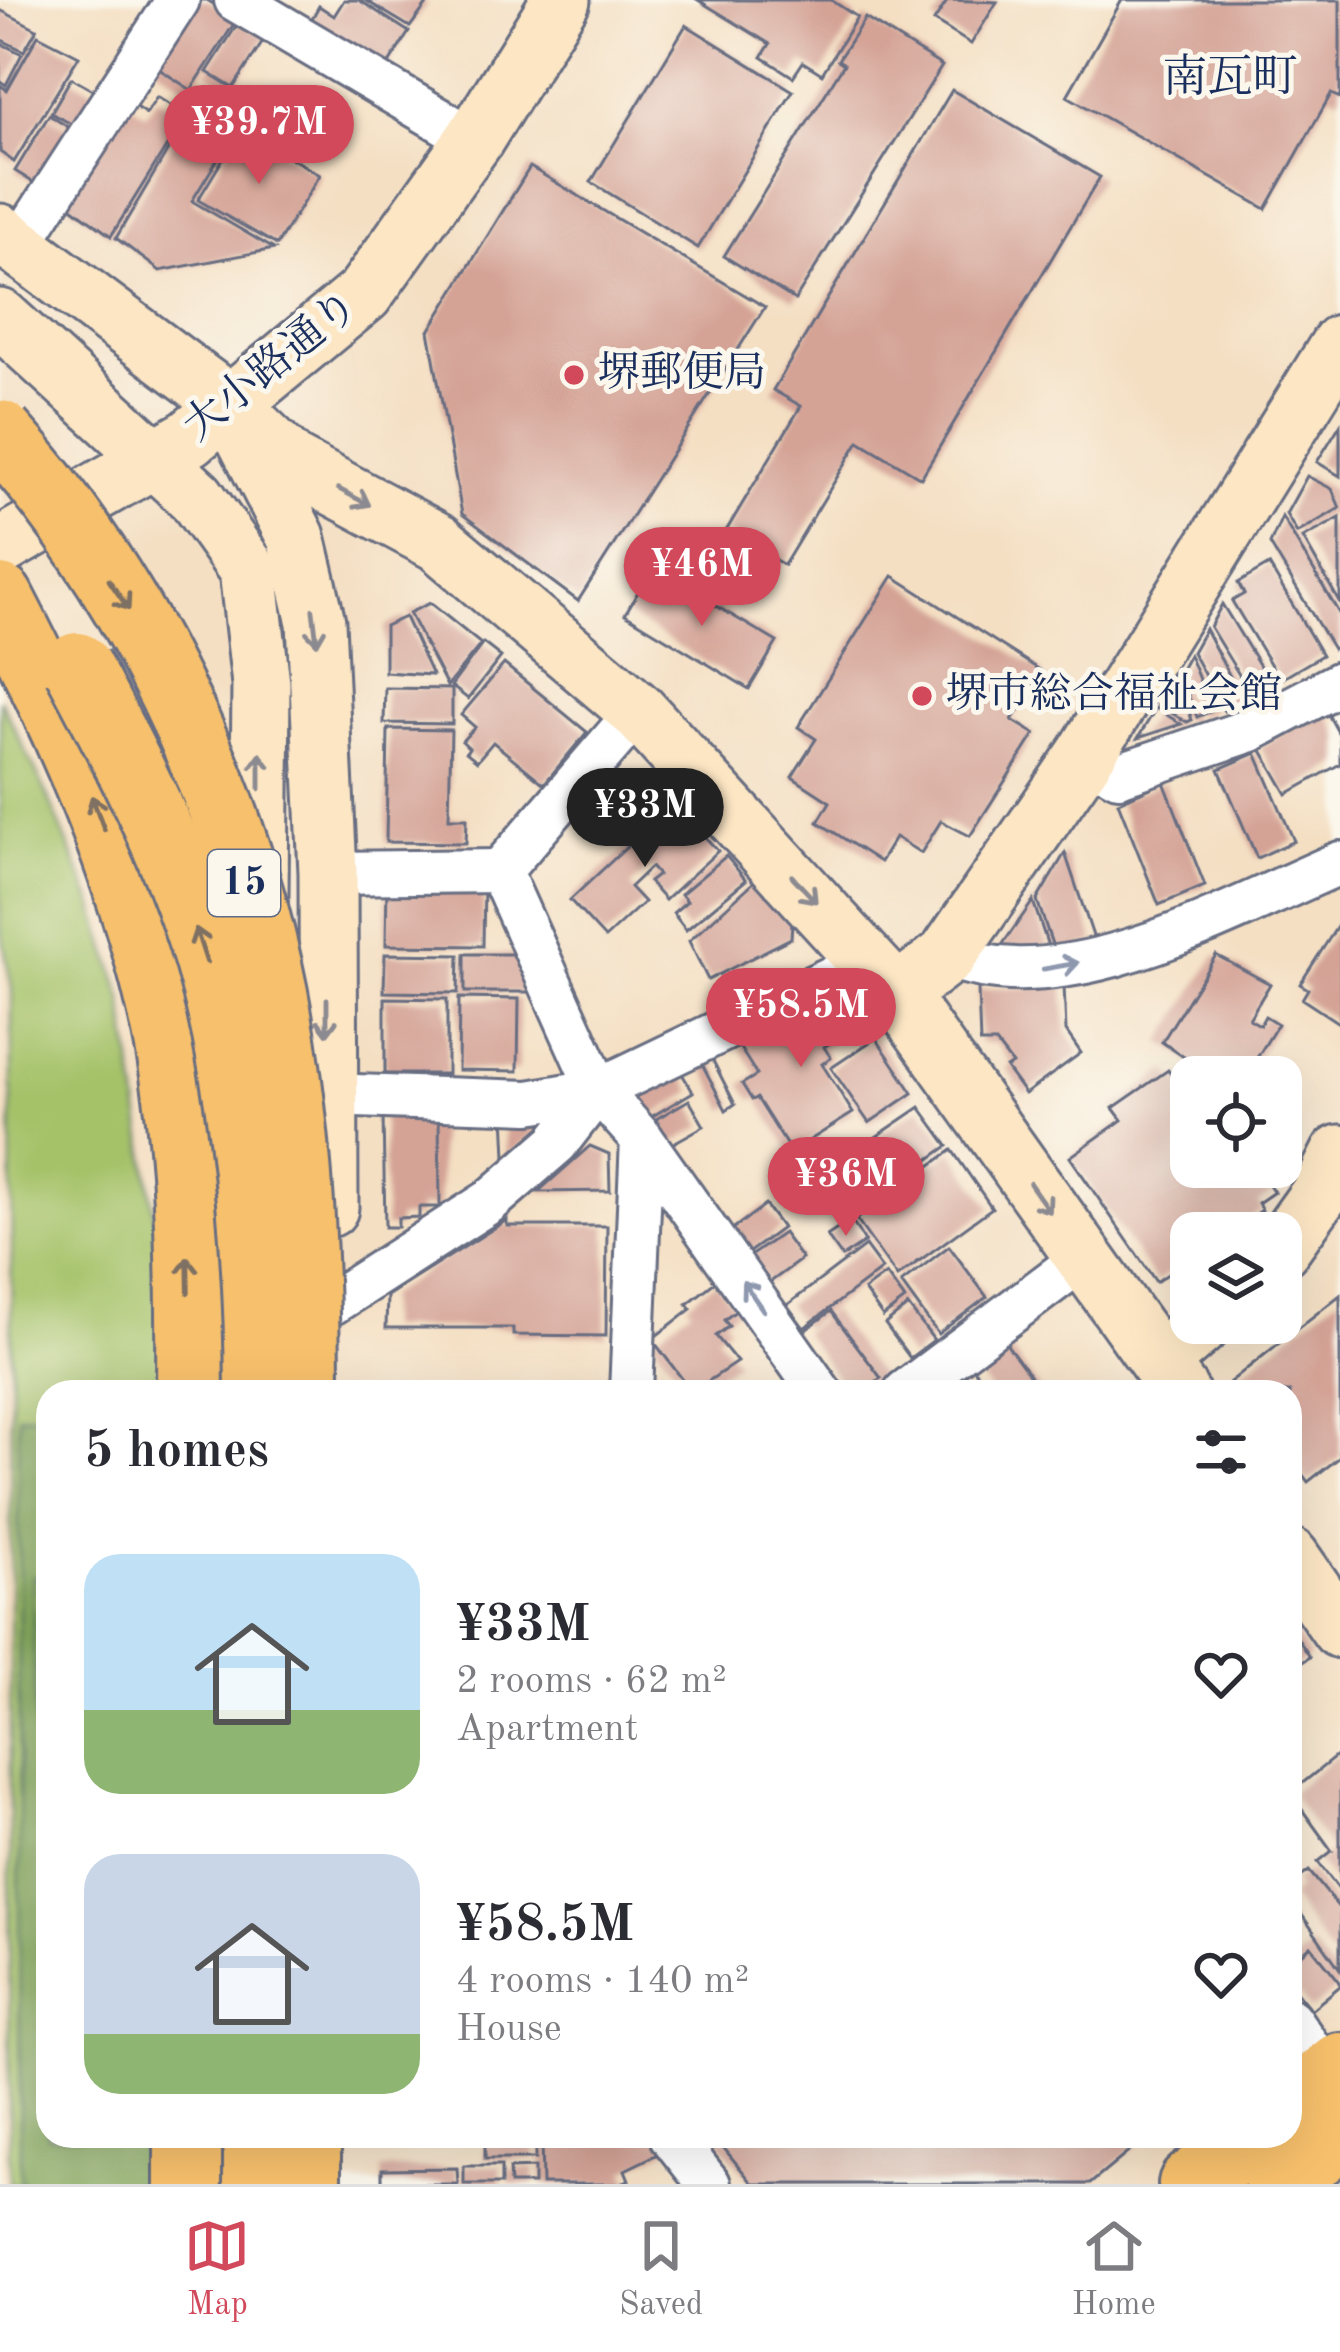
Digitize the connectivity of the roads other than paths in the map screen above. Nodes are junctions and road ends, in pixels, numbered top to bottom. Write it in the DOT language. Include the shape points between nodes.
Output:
graph roads {
  1 [pos="178,0"];
  2 [pos="236,0"];
  3 [pos="560,0"];
  4 [pos="474,140"];
  5 [pos="9,240"];
  6 [pos="0,318"];
  7 [pos="1340,344"];
  8 [pos="228,403"];
  9 [pos="0,434"];
  10 [pos="155,459"];
  11 [pos="0,548"];
  12 [pos="0,598"];
  13 [pos="1340,682"];
  14 [pos="638,711"];
  15 [pos="1084,756"];
  16 [pos="1340,863"];
  17 [pos="500,872"];
  18 [pos="328,873"];
  19 [pos="947,956"];
  20 [pos="883,977"];
  21 [pos="598,1090"];
  22 [pos="326,1095"];
  23 [pos="642,1139"];
  24 [pos="1340,1154"];
  25 [pos="1302,1219"];
  26 [pos="1082,1258"];
  27 [pos="332,1303"];
  28 [pos="1191,1344"];
  29 [pos="1170,1377"];
  30 [pos="190,1380"];
  31 [pos="255,1380"];
  32 [pos="255,1380"];
  33 [pos="306,1380"];
  34 [pos="334,1380"];
  35 [pos="632,1380"];
  36 [pos="812,1380"];
  37 [pos="921,1380"];
  38 [pos="1302,1584"];
  39 [pos="1340,1629"];
  40 [pos="1302,2044"];
  41 [pos="1328,2095"];
  42 [pos="1302,2141"];
  43 [pos="188,2148"];
  44 [pos="232,2148"];
  45 [pos="257,2148"];
  46 [pos="307,2148"];
  47 [pos="338,2148"];
  48 [pos="680,2148"];
  49 [pos="1237,2148"];
  50 [pos="1298,2148"];
  51 [pos="188,2184"];
  52 [pos="232,2184"];
  53 [pos="257,2184"];
  54 [pos="307,2184"];
  55 [pos="337,2184"];
  56 [pos="709,2184"];
  57 [pos="1192,2184"];
  58 [pos="1278,2184"];
  1 -- 5 [label="street"];
  2 -- 4 [label="street"];
  3 -- 4 [label="street, 大小路通り"];
  4 -- 8 [label="street, 大小路通り" via="364,294"];
  5 -- 8 [label="street"];
  6 -- 10 [label="street"];
  7 -- 15 [label="street"];
  8 -- 10 [label="street, 大小路通り"];
  8 -- 14 [label="street, one-way" via="292,464 438,542"];
  8 -- 18 [label="street, one-way" via="296,537 316,622"];
  9 -- 33 [label="highway, 15, one-way, bridge" via="131,614 178,704 229,836 273,989 290,1097"];
  10 -- 11 [label="street, 大小路通り"];
  31 -- 10 [label="street, one-way" via="261,684 248,570 196,497"];
  32 -- 11 [label="highway, 15, one-way, bridge" via="251,1226 218,999 133,771"];
  30 -- 12 [label="highway, one-way" via="187,1227 162,1010 91,794"];
  13 -- 15 [label="street" via="1250,730 1118,775"];
  14 -- 17 [label="street"];
  14 -- 20 [label="street, one-way"];
  15 -- 19 [label="street"];
  19 -- 16 [label="street, one-way" via="973,967 1048,970 1126,953"];
  17 -- 18 [label="street"];
  17 -- 21 [label="street"];
  18 -- 22 [label="street, one-way"];
  19 -- 20 [label="street"];
  20 -- 21 [label="street"];
  20 -- 26 [label="street, one-way"];
  21 -- 22 [label="street" via="530,1102"];
  21 -- 23 [label="street"];
  21 -- 27 [label="street" via="557,1143 489,1202"];
  22 -- 27 [label="street"];
  23 -- 35 [label="street"];
  36 -- 23 [label="street, one-way"];
  24 -- 25 [label="street"];
  26 -- 29 [label="street"];
  26 -- 37 [label="street"];
  27 -- 34 [label="street"];
  28 -- 29 [label="street"];
  38 -- 39 [label="street"];
  40 -- 41 [label="street"];
  41 -- 42 [label="highway"];
  43 -- 51 [label="highway"];
  44 -- 52 [label="street"];
  45 -- 53 [label="highway"];
  46 -- 54 [label="highway"];
  47 -- 55 [label="street"];
  48 -- 56 [label="street"];
  49 -- 57 [label="highway"];
  50 -- 58 [label="highway"];
}
